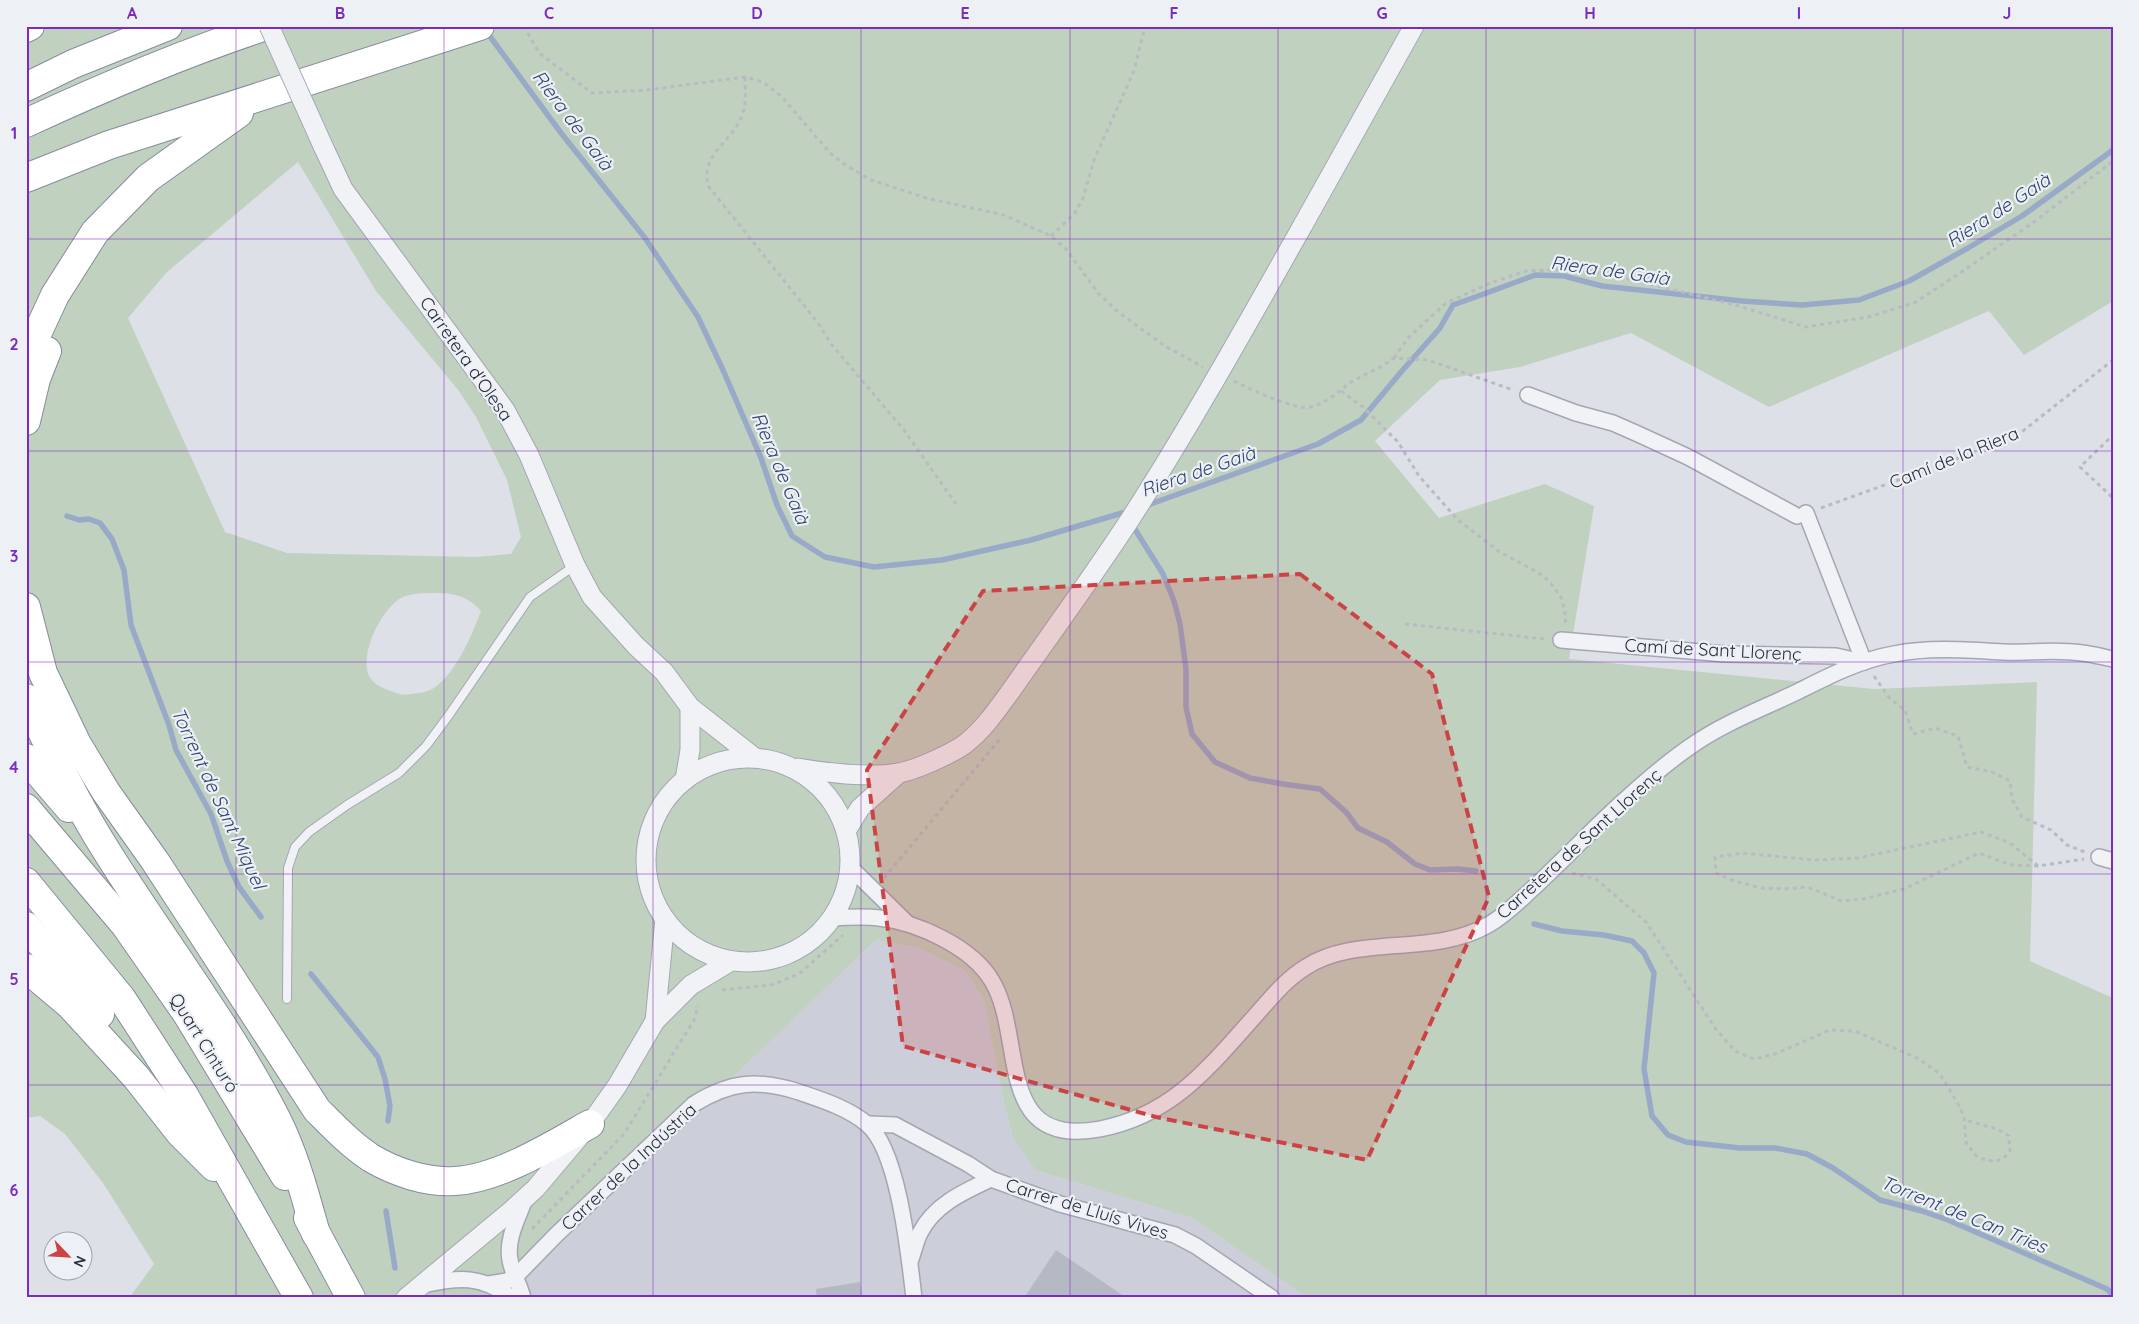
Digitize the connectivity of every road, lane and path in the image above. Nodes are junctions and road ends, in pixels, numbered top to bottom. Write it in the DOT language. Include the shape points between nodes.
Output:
graph roads {
  1 [pos="30,26"];
  2 [pos="168,26"];
  3 [pos="268,26"];
  4 [pos="480,26"];
  5 [pos="524,26"];
  6 [pos="1145,26"];
  7 [pos="1414,26"];
  8 [pos="26,28"];
  9 [pos="745,77"];
  10 [pos="26,87"];
  11 [pos="258,99"];
  12 [pos="26,124"];
  13 [pos="2113,160"];
  14 [pos="26,178"];
  15 [pos="148,178"];
  16 [pos="1052,236"];
  17 [pos="1394,358"];
  18 [pos="2113,360"];
  19 [pos="26,367"];
  20 [pos="1211,371"];
  21 [pos="1229,379"];
  22 [pos="1340,391"];
  23 [pos="1528,395"];
  24 [pos="26,421"];
  25 [pos="2109,439"];
  26 [pos="2113,498"];
  27 [pos="956,504"];
  28 [pos="1802,514"];
  29 [pos="575,565"];
  30 [pos="26,607"];
  31 [pos="1405,624"];
  32 [pos="1561,640"];
  33 [pos="2113,659"];
  34 [pos="1864,662"];
  35 [pos="26,698"];
  36 [pos="690,707"];
  37 [pos="985,724"];
  38 [pos="26,758"];
  39 [pos="755,758"];
  40 [pos="789,767"];
  41 [pos="898,773"];
  42 [pos="685,780"];
  43 [pos="26,808"];
  44 [pos="846,831"];
  45 [pos="108,854"];
  46 [pos="2106,859"];
  47 [pos="850,866"];
  48 [pos="2038,866"];
  49 [pos="1554,869"];
  50 [pos="26,882"];
  51 [pos="877,894"];
  52 [pos="866,917"];
  53 [pos="832,918"];
  54 [pos="665,920"];
  55 [pos="909,925"];
  56 [pos="26,926"];
  57 [pos="731,961"];
  58 [pos="26,968"];
  59 [pos="718,990"];
  60 [pos="287,999"];
  61 [pos="705,1000"];
  62 [pos="656,1021"];
  63 [pos="1965,1120"];
  64 [pos="590,1124"];
  65 [pos="868,1124"];
  66 [pos="212,1144"];
  67 [pos="991,1179"];
  68 [pos="240,1194"];
  69 [pos="525,1198"];
  70 [pos="530,1231"];
  71 [pos="316,1234"];
  72 [pos="910,1262"];
  73 [pos="515,1277"];
  74 [pos="423,1284"];
  75 [pos="490,1284"];
  76 [pos="299,1298"];
  77 [pos="351,1298"];
  78 [pos="406,1298"];
  79 [pos="512,1298"];
  80 [pos="523,1298"];
  81 [pos="914,1298"];
  82 [pos="1272,1298"];
  1 -- 8 [label="highway"];
  2 -- 10 [label="highway" via="73,64"];
  3 -- 12 [label="highway" via="215,43"];
  3 -- 29 [label="street, Carretera d'Olesa, bridge" via="343,188 505,410 529,455"];
  4 -- 11 [label="highway"];
  5 -- 9 [label="path" via="539,53 592,93 647,90"];
  6 -- 16 [label="path" via="1134,71 1094,160 1083,198 1075,213"];
  7 -- 37 [label="street, bridge" via="1217,378 1079,596"];
  9 -- 16 [label="path" via="763,82 782,97 830,153 871,180 926,198 1004,215"];
  9 -- 27 [label="path" via="746,98 742,115 730,137 709,162 705,173 709,187 832,345 904,430"];
  11 -- 14 [label="highway" via="110,145"];
  11 -- 15 [label="highway"];
  13 -- 17 [label="path" via="2034,222 1914,303 1868,317 1806,327 1739,306 1613,276 1571,269 1526,271 1446,303 1409,337"];
  15 -- 19 [label="highway" via="95,232 55,295"];
  15 -- 24 [label="highway" via="91,256 71,292 36,379"];
  16 -- 20 [label="path" via="1066,249 1098,293 1118,312 1165,346"];
  17 -- 22 [label="path"];
  17 -- 23 [label="path" via="1428,360"];
  18 -- 28 [label="path, Camí de la Riera" via="2014,438"];
  21 -- 22 [label="path" via="1265,396 1309,407"];
  22 -- 32 [label="path" via="1398,442 1419,476 1458,520 1500,552 1550,582 1562,599 1566,619"];
  23 -- 28 [label="street" via="1613,423"];
  25 -- 26 [label="path" via="2080,467"];
  28 -- 34 [label="street"];
  29 -- 36 [label="street, Carretera d'Olesa" via="592,597 609,618 664,672"];
  29 -- 60 [label="lane" via="530,597 426,746 399,773 317,826 295,847 288,868"];
  30 -- 64 [label="highway" via="43,673 77,744 317,1110 343,1136 372,1158 414,1177 455,1181 480,1177 546,1150"];
  31 -- 32 [label="path"];
  32 -- 34 [label="street, Camí de Sant Llorenç" via="1725,654 1836,656"];
  33 -- 34 [label="street, Carretera de Sant Llorenç" via="2079,652 1956,649 1894,654"];
  34 -- 46 [label="path" via="1890,699 1905,710 1913,734 1935,728 1958,736 1967,767 1992,772 2010,781 2012,799 2022,817 2051,830 2067,845"];
  34 -- 49 [label="street, Carretera de Sant Llorenç" via="1697,742 1622,802"];
  35 -- 45 [label="highway" via="56,762"];
  36 -- 39 [label="street, Carretera d'Olesa"];
  36 -- 42 [label="street" via="690,750"];
  37 -- 41 [label="street" via="955,750"];
  37 -- 51 [label="path" via="1000,739 882,881"];
  38 -- 45 [label="highway"];
  39 -- 40 [label="street"];
  39 -- 42 [label="street" via="706,767"];
  40 -- 41 [label="street" via="836,774"];
  40 -- 44 [label="street" via="805,775 825,793"];
  41 -- 44 [label="street" via="860,808"];
  42 -- 54 [label="street" via="663,804 648,842 648,882"];
  43 -- 71 [label="highway, Quart Cinturó" via="125,925 187,1014 274,1157"];
  44 -- 47 [label="street"];
  45 -- 71 [label="highway" via="209,1003 277,1120 295,1161"];
  46 -- 48 [label="path"];
  47 -- 51 [label="street, Carretera de Sant Llorenç"];
  47 -- 53 [label="street" via="845,892"];
  48 -- 48 [label="path" via="2011,865 1979,853 1904,889 1841,901 1808,887 1762,888 1734,881 1716,873 1715,857 1742,853 1813,860 1858,858 1981,832 2010,843"];
  49 -- 55 [label="street, Carretera de Sant Llorenç" via="1506,913 1464,936 1363,949 1311,964 1280,988 1201,1075 1176,1097 1109,1127 1078,1132 1055,1128 1028,1107 1018,1081 1000,997 984,969 962,950"];
  49 -- 63 [label="path" via="1596,878 1646,922 1715,1028 1735,1051 1754,1059 1775,1054 1830,1030 1855,1031 1919,1059 1940,1074"];
  50 -- 66 [label="highway" via="122,999 184,1094"];
  51 -- 55 [label="street, Carretera de Sant Llorenç"];
  52 -- 53 [label="street, Carretera de Sant Llorenç"];
  52 -- 55 [label="street, Carretera de Sant Llorenç"];
  52 -- 59 [label="path" via="858,930 845,933 799,974 771,984"];
  53 -- 57 [label="street" via="810,941 788,954 764,961"];
  54 -- 57 [label="street" via="694,947"];
  54 -- 62 [label="street"];
  56 -- 66 [label="highway" via="166,1098"];
  57 -- 62 [label="street" via="691,985"];
  58 -- 68 [label="highway" via="70,1005 136,1076 180,1132"];
  61 -- 70 [label="path" via="698,1005 694,1020 634,1120"];
  62 -- 64 [label="street"];
  63 -- 63 [label="path" via="1966,1143 1978,1158 2003,1160 2010,1151 2009,1136"];
  64 -- 69 [label="street"];
  65 -- 67 [label="street, Carrer de Lluís Vives" via="895,1125"];
  65 -- 72 [label="street" via="883,1147 892,1172"];
  65 -- 73 [label="street, Carrer de la Indústria" via="832,1103 775,1085 750,1083 711,1093 682,1115"];
  66 -- 68 [label="highway"];
  67 -- 72 [label="street" via="961,1193 936,1211 920,1233"];
  67 -- 82 [label="street, Carrer de Lluís Vives" via="1060,1204 1175,1235"];
  68 -- 76 [label="highway"];
  69 -- 73 [label="street" via="510,1241 510,1261"];
  69 -- 74 [label="street"];
  71 -- 77 [label="highway, Quart Cinturó"];
  72 -- 81 [label="street"];
  73 -- 75 [label="street"];
  73 -- 80 [label="street"];
  74 -- 75 [label="street" via="470,1278"];
  74 -- 78 [label="street"];
  75 -- 79 [label="street"];
}
